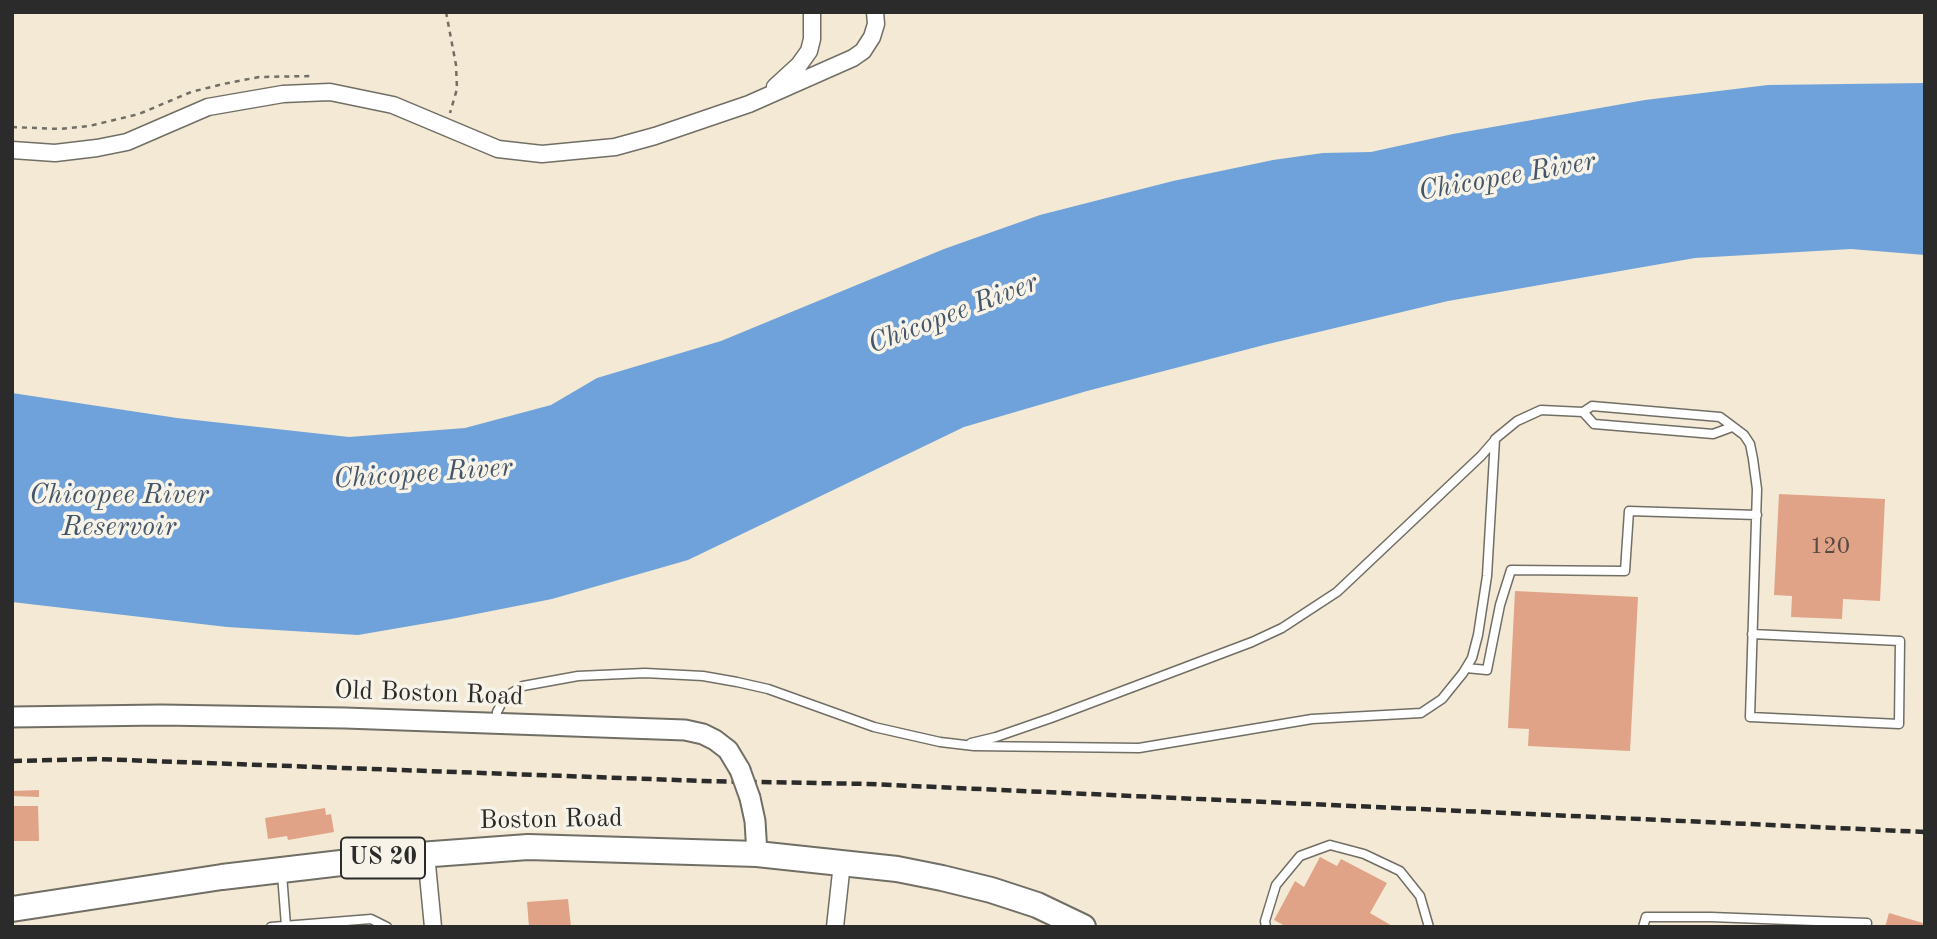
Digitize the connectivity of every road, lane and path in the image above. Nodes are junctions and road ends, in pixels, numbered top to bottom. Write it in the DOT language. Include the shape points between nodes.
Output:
graph roads {
  1 [pos="446,12"];
  2 [pos="812,12"];
  3 [pos="875,12"];
  4 [pos="763,98"];
  5 [pos="445,126"];
  6 [pos="12,150"];
  7 [pos="1583,412"];
  8 [pos="1732,427"];
  9 [pos="1495,439"];
  10 [pos="1757,515"];
  11 [pos="1752,634"];
  12 [pos="1466,668"];
  13 [pos="12,717"];
  14 [pos="497,722"];
  15 [pos="962,745"];
  16 [pos="426,854"];
  17 [pos="757,854"];
  18 [pos="842,863"];
  19 [pos="282,872"];
  20 [pos="12,909"];
  21 [pos="1711,917"];
  22 [pos="1764,922"];
  23 [pos="1826,924"];
  24 [pos="286,926"];
  25 [pos="271,927"];
  26 [pos="387,927"];
  27 [pos="433,927"];
  28 [pos="835,927"];
  29 [pos="1083,927"];
  30 [pos="1266,927"];
  31 [pos="1429,927"];
  32 [pos="1643,927"];
  33 [pos="1708,927"];
  34 [pos="1866,927"];
  1 -- 5 [label="path" via="457,89"];
  2 -- 4 [label="street" via="808,51 790,75"];
  3 -- 4 [label="street" via="872,37 863,51"];
  4 -- 5 [label="street" via="655,136 584,152 498,149"];
  5 -- 6 [label="street" via="359,97 330,92 283,94 208,107 117,144 55,153"];
  7 -- 8 [label="lane" via="1592,406 1720,417"];
  7 -- 8 [label="lane" via="1594,424 1713,434"];
  7 -- 9 [label="lane" via="1541,410"];
  8 -- 10 [label="lane" via="1750,444"];
  9 -- 12 [label="lane" via="1483,607"];
  9 -- 15 [label="lane" via="1354,578 1311,612 1252,642 1040,722"];
  10 -- 11 [label="lane"];
  10 -- 12 [label="lane" via="1629,511 1625,571 1511,570 1487,670"];
  11 -- 11 [label="lane" via="1750,717 1899,724 1900,641"];
  12 -- 15 [label="lane" via="1442,699 1421,713 1312,719 1139,748"];
  13 -- 14 [label="street, Old Boston Road" via="161,715"];
  14 -- 15 [label="lane" via="505,698 523,686 578,676 673,674 768,689 874,727"];
  14 -- 17 [label="street, Old Boston Road, bridge" via="708,735 722,745 740,770 755,821"];
  16 -- 17 [label="main road, Boston Road / US 20" via="528,847"];
  16 -- 19 [label="main road, Boston Road / US 20"];
  16 -- 27 [label="street"];
  17 -- 18 [label="main road, Boston Road / US 20"];
  18 -- 28 [label="street"];
  18 -- 29 [label="main road, Boston Road / US 20" via="942,877 991,890"];
  19 -- 20 [label="main road, Boston Road / US 20"];
  19 -- 24 [label="lane"];
  21 -- 22 [label="lane"];
  21 -- 32 [label="lane" via="1646,917"];
  21 -- 33 [label="lane"];
  22 -- 23 [label="lane"];
  23 -- 34 [label="lane" via="1867,923"];
  24 -- 25 [label="lane"];
  24 -- 26 [label="lane" via="371,919"];
  30 -- 31 [label="lane" via="1276,885 1300,856 1330,845 1364,854 1400,872 1420,896"];
}
